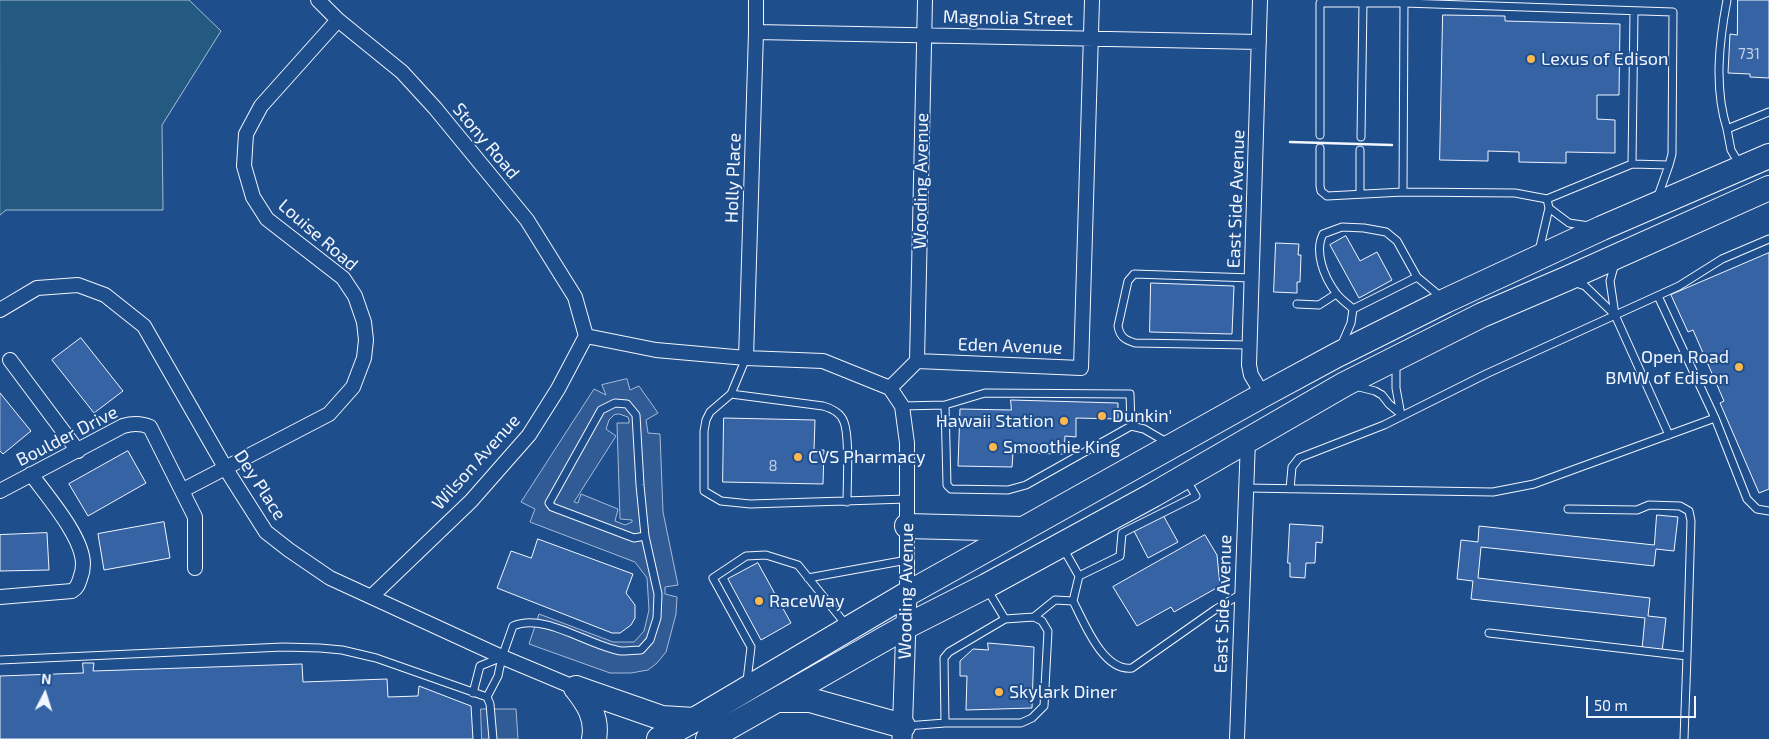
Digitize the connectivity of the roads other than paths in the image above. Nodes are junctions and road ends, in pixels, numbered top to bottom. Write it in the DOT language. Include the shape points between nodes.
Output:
graph roads {
  1 [pos="318,0"];
  2 [pos="756,0"];
  3 [pos="925,0"];
  4 [pos="1092,0"];
  5 [pos="1260,0"];
  6 [pos="1727,0"];
  7 [pos="1363,3"];
  8 [pos="1404,3"];
  9 [pos="1634,11"];
  10 [pos="338,20"];
  11 [pos="756,32"];
  12 [pos="924,35"];
  13 [pos="1091,39"];
  14 [pos="1259,42"];
  15 [pos="1769,112"];
  16 [pos="1727,129"];
  17 [pos="1320,135"];
  18 [pos="1361,137"];
  19 [pos="1320,148"];
  20 [pos="1360,150"];
  21 [pos="1769,156"];
  22 [pos="1632,164"];
  23 [pos="1669,165"];
  24 [pos="1741,168"];
  25 [pos="1769,188"];
  26 [pos="1403,192"];
  27 [pos="1360,194"];
  28 [pos="1547,198"];
  29 [pos="1654,207"];
  30 [pos="1548,208"];
  31 [pos="1602,228"];
  32 [pos="1769,239"];
  33 [pos="1616,256"];
  34 [pos="1537,258"];
  35 [pos="1417,277"];
  36 [pos="1252,278"];
  37 [pos="1566,279"];
  38 [pos="1336,294"];
  39 [pos="1658,296"];
  40 [pos="1445,301"];
  41 [pos="1297,304"];
  42 [pos="1353,309"];
  43 [pos="0,310"];
  44 [pos="1615,314"];
  45 [pos="586,336"];
  46 [pos="1250,345"];
  47 [pos="1337,356"];
  48 [pos="1397,357"];
  49 [pos="746,358"];
  50 [pos="10,360"];
  51 [pos="917,361"];
  52 [pos="1345,384"];
  53 [pos="890,388"];
  54 [pos="731,394"];
  55 [pos="1263,395"];
  56 [pos="946,405"];
  57 [pos="902,406"];
  58 [pos="1402,415"];
  59 [pos="1715,418"];
  60 [pos="1130,426"];
  61 [pos="1669,435"];
  62 [pos="1248,440"];
  63 [pos="1172,446"];
  64 [pos="78,451"];
  65 [pos="226,469"];
  66 [pos="31,474"];
  67 [pos="1184,477"];
  68 [pos="1246,488"];
  69 [pos="1290,488"];
  70 [pos="183,490"];
  71 [pos="0,491"];
  72 [pos="907,499"];
  73 [pos="847,502"];
  74 [pos="1568,509"];
  75 [pos="1769,511"];
  76 [pos="907,526"];
  77 [pos="1024,530"];
  78 [pos="645,536"];
  79 [pos="1061,545"];
  80 [pos="907,560"];
  81 [pos="195,568"];
  82 [pos="1079,576"];
  83 [pos="808,578"];
  84 [pos="986,586"];
  85 [pos="907,594"];
  86 [pos="1242,594"];
  87 [pos="372,596"];
  88 [pos="0,597"];
  89 [pos="1073,601"];
  90 [pos="1034,617"];
  91 [pos="1005,619"];
  92 [pos="906,626"];
  93 [pos="849,629"];
  94 [pos="1489,633"];
  95 [pos="1687,656"];
  96 [pos="502,657"];
  97 [pos="0,660"];
  98 [pos="576,688"];
  99 [pos="747,689"];
  100 [pos="472,693"];
  101 [pos="487,697"];
  102 [pos="775,700"];
  103 [pos="694,720"];
  104 [pos="945,723"];
  105 [pos="903,732"];
  106 [pos="492,739"];
  107 [pos="594,739"];
  108 [pos="659,739"];
  109 [pos="708,739"];
  110 [pos="1237,739"];
  111 [pos="1684,739"];
  1 -- 10 [label="street, Stony Road"];
  2 -- 11 [label="street, Holly Place"];
  3 -- 12 [label="street, Wooding Avenue"];
  4 -- 13 [label="street, Eden Avenue"];
  5 -- 14 [label="street, East Side Avenue"];
  6 -- 16 [label="lane" via="1721,31 1720,72 1721,109"];
  7 -- 8 [label="lane"];
  7 -- 17 [label="lane" via="1320,3"];
  7 -- 18 [label="lane"];
  8 -- 9 [label="lane"];
  8 -- 26 [label="lane"];
  9 -- 22 [label="lane"];
  9 -- 23 [label="lane" via="1673,12 1672,154"];
  10 -- 45 [label="street, Stony Road" via="402,72 527,220 575,297"];
  10 -- 65 [label="street, Louise Road" via="261,106 246,134 244,166 253,197 267,219 343,278 355,296 365,331 364,358 353,387 329,414"];
  11 -- 12 [label="street, Magnolia Street"];
  11 -- 49 [label="street, Holly Place"];
  12 -- 13 [label="street, Magnolia Street"];
  12 -- 51 [label="street, Wooding Avenue"];
  13 -- 14 [label="street, Magnolia Street"];
  13 -- 51 [label="street, Eden Avenue" via="1081,368"];
  14 -- 36 [label="street, East Side Avenue"];
  15 -- 16 [label="lane"];
  16 -- 24 [label="lane" via="1731,150"];
  19 -- 27 [label="lane" via="1320,186 1323,193 1330,196"];
  20 -- 27 [label="lane"];
  21 -- 24 [label="highway"];
  22 -- 23 [label="lane"];
  22 -- 28 [label="lane"];
  23 -- 29 [label="lane"];
  24 -- 29 [label="highway"];
  25 -- 33 [label="highway"];
  26 -- 27 [label="lane"];
  26 -- 28 [label="lane" via="1515,193"];
  28 -- 30 [label="lane"];
  29 -- 31 [label="highway"];
  30 -- 31 [label="lane" via="1569,222"];
  30 -- 34 [label="lane"];
  31 -- 34 [label="highway"];
  32 -- 39 [label="lane" via="1722,259"];
  33 -- 37 [label="highway"];
  33 -- 44 [label="lane" via="1610,280"];
  34 -- 40 [label="highway"];
  35 -- 38 [label="lane" via="1397,241 1386,232 1342,227 1323,234 1318,243 1322,267"];
  35 -- 40 [label="lane"];
  35 -- 42 [label="lane"];
  36 -- 46 [label="street, East Side Avenue"];
  36 -- 46 [label="lane" via="1134,274 1128,281 1118,326 1123,339 1135,343"];
  37 -- 44 [label="lane" via="1585,286"];
  37 -- 48 [label="highway" via="1482,315"];
  38 -- 41 [label="lane" via="1319,305"];
  38 -- 42 [label="lane"];
  39 -- 44 [label="lane"];
  39 -- 59 [label="lane"];
  40 -- 47 [label="highway"];
  42 -- 47 [label="lane" via="1351,323"];
  43 -- 65 [label="street, Dey Place" via="37,288 78,285 105,295 144,326"];
  44 -- 58 [label="lane"];
  44 -- 61 [label="lane"];
  45 -- 49 [label="street" via="656,350"];
  45 -- 87 [label="street, Wilson Avenue" via="529,435 471,501"];
  46 -- 55 [label="street, East Side Avenue" via="1250,371"];
  47 -- 55 [label="highway"];
  48 -- 52 [label="highway"];
  48 -- 58 [label="lane" via="1395,377"];
  49 -- 53 [label="street" via="823,361"];
  49 -- 54 [label="lane"];
  50 -- 64 [label="street"];
  51 -- 53 [label="street"];
  52 -- 58 [label="lane" via="1375,391"];
  52 -- 62 [label="highway"];
  53 -- 57 [label="street, Wooding Avenue"];
  54 -- 73 [label="lane" via="823,406 840,415 847,442"];
  54 -- 73 [label="lane" via="710,412 706,420 704,491 721,501 750,504"];
  55 -- 63 [label="highway"];
  56 -- 57 [label="lane"];
  56 -- 60 [label="lane" via="985,393 1130,394"];
  56 -- 60 [label="lane" via="947,485 951,489 1017,489"];
  57 -- 72 [label="street, Wooding Avenue" via="907,442"];
  58 -- 69 [label="lane" via="1299,458 1292,467"];
  59 -- 61 [label="lane"];
  59 -- 75 [label="lane" via="1747,499 1757,508"];
  60 -- 63 [label="lane" via="1144,429"];
  61 -- 69 [label="lane" via="1534,484 1493,492"];
  62 -- 67 [label="highway"];
  62 -- 68 [label="street, East Side Avenue"];
  63 -- 77 [label="highway"];
  64 -- 66 [label="street, Boulder Drive"];
  64 -- 70 [label="street, Boulder Drive" via="123,426 150,426"];
  65 -- 70 [label="street, Louise Road"];
  65 -- 87 [label="street, Dey Place" via="266,532 330,578"];
  66 -- 71 [label="street, Boulder Drive"];
  66 -- 88 [label="street" via="74,534 82,555 82,571 76,589 72,591"];
  67 -- 79 [label="highway"];
  67 -- 82 [label="lane" via="1196,496 1122,533 1120,556"];
  68 -- 69 [label="lane"];
  68 -- 86 [label="street, East Side Avenue"];
  70 -- 81 [label="street, Boulder Drive" via="195,516"];
  72 -- 73 [label="lane"];
  72 -- 76 [label="street, Wooding Avenue"];
  74 -- 95 [label="lane" via="1637,510 1649,506 1680,506 1689,511"];
  76 -- 77 [label="highway"];
  76 -- 80 [label="street, Wooding Avenue"];
  77 -- 85 [label="highway"];
  78 -- 78 [label="lane" via="636,415 627,404 615,403 601,410 549,503 552,507 634,538"];
  78 -- 96 [label="lane" via="658,594 657,618 650,640 641,650 621,650 539,623 523,622 513,626"];
  79 -- 82 [label="lane"];
  79 -- 84 [label="highway"];
  80 -- 83 [label="lane"];
  80 -- 85 [label="street, Wooding Avenue"];
  82 -- 89 [label="lane"];
  83 -- 93 [label="lane"];
  83 -- 99 [label="lane" via="798,564 766,555 746,556 713,578 750,647"];
  84 -- 91 [label="lane"];
  84 -- 92 [label="highway"];
  85 -- 92 [label="street, Wooding Avenue"];
  85 -- 93 [label="highway"];
  86 -- 89 [label="lane" via="1132,668 1125,669 1108,659 1097,646"];
  86 -- 110 [label="street, East Side Avenue"];
  87 -- 96 [label="street, Dey Place"];
  89 -- 90 [label="lane" via="1056,600"];
  90 -- 91 [label="lane"];
  90 -- 104 [label="lane" via="1042,621 1048,631 1044,706 1039,713 1021,723"];
  91 -- 104 [label="lane" via="946,654"];
  92 -- 102 [label="highway"];
  92 -- 105 [label="street, Wooding Avenue"];
  93 -- 99 [label="highway"];
  94 -- 95 [label="lane"];
  95 -- 111 [label="lane"];
  96 -- 98 [label="street, Dey Place"];
  96 -- 100 [label="lane" via="480,666"];
  96 -- 101 [label="lane" via="498,676"];
  97 -- 100 [label="lane" via="320,648 376,658"];
  98 -- 103 [label="highway" via="662,718"];
  98 -- 107 [label="highway" via="590,705"];
  99 -- 103 [label="highway"];
  100 -- 101 [label="lane"];
  101 -- 106 [label="lane"];
  102 -- 105 [label="highway" via="810,700"];
  102 -- 109 [label="highway" via="733,728"];
  103 -- 108 [label="highway"];
  104 -- 105 [label="lane"];
}
